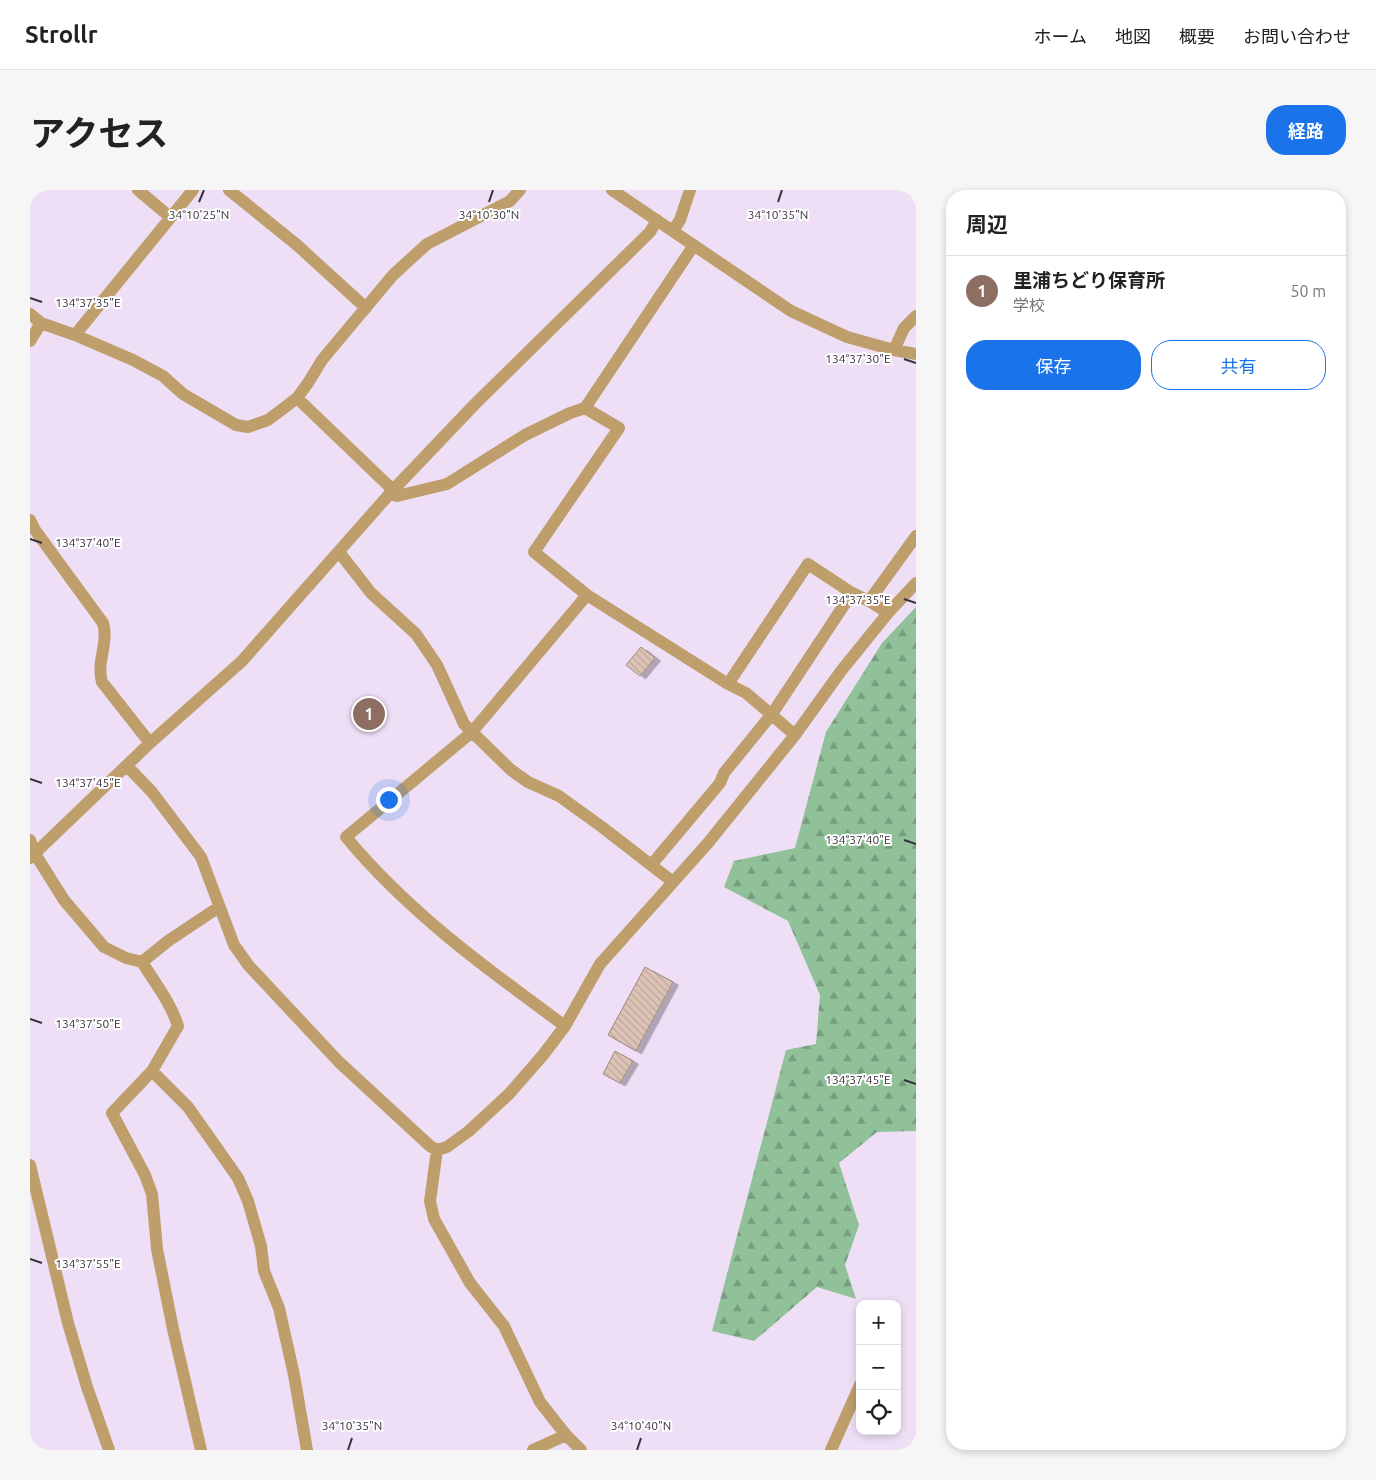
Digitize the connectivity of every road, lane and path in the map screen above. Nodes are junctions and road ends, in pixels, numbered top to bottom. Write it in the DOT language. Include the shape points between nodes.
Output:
graph roads {
  1 [pos="138,190"];
  2 [pos="193,190"];
  3 [pos="229,190"];
  4 [pos="520,190"];
  5 [pos="612,190"];
  6 [pos="690,190"];
  7 [pos="170,217"];
  8 [pos="657,220"];
  9 [pos="673,230"];
  10 [pos="694,246"];
  11 [pos="366,308"];
  12 [pos="30,314"];
  13 [pos="916,316"];
  14 [pos="41,323"];
  15 [pos="75,335"];
  16 [pos="30,341"];
  17 [pos="894,350"];
  18 [pos="916,354"];
  19 [pos="296,398"];
  20 [pos="585,408"];
  21 [pos="391,492"];
  22 [pos="30,520"];
  23 [pos="916,536"];
  24 [pos="338,552"];
  25 [pos="916,583"];
  26 [pos="852,593"];
  27 [pos="587,595"];
  28 [pos="870,600"];
  29 [pos="888,613"];
  30 [pos="728,684"];
  31 [pos="772,714"];
  32 [pos="472,732"];
  33 [pos="796,735"];
  34 [pos="150,743"];
  35 [pos="127,766"];
  36 [pos="30,840"];
  37 [pos="32,856"];
  38 [pos="652,864"];
  39 [pos="673,882"];
  40 [pos="219,907"];
  41 [pos="142,962"];
  42 [pos="565,1026"];
  43 [pos="152,1071"];
  44 [pos="437,1150"];
  45 [pos="30,1165"];
  46 [pos="858,1390"];
  47 [pos="566,1435"];
  48 [pos="109,1450"];
  49 [pos="200,1450"];
  50 [pos="307,1450"];
  51 [pos="533,1450"];
  52 [pos="582,1450"];
  53 [pos="831,1450"];
  1 -- 7 [label="street"];
  2 -- 7 [label="street"];
  3 -- 11 [label="street" via="297,245"];
  4 -- 11 [label="street" via="510,200 427,244 393,275"];
  5 -- 8 [label="street"];
  6 -- 9 [label="street" via="680,220"];
  7 -- 15 [label="street"];
  8 -- 9 [label="street"];
  8 -- 21 [label="street" via="650,232 475,404"];
  9 -- 10 [label="street"];
  10 -- 17 [label="street" via="791,311 848,338"];
  10 -- 20 [label="street"];
  11 -- 19 [label="street" via="322,360"];
  12 -- 14 [label="street"];
  13 -- 17 [label="street" via="904,328"];
  14 -- 15 [label="street"];
  14 -- 16 [label="street"];
  15 -- 19 [label="street" via="163,376 183,394 236,425 248,428 268,420"];
  17 -- 18 [label="street"];
  19 -- 21 [label="street"];
  20 -- 21 [label="street" via="525,435 447,484 397,496"];
  20 -- 27 [label="street" via="619,428 534,552"];
  21 -- 24 [label="street"];
  22 -- 34 [label="street" via="103,624 106,633 99,673 102,682"];
  23 -- 28 [label="street"];
  24 -- 32 [label="street" via="371,593 416,634 437,666 464,724"];
  24 -- 34 [label="street" via="242,661"];
  25 -- 29 [label="street"];
  26 -- 28 [label="street"];
  26 -- 30 [label="street" via="808,564"];
  26 -- 31 [label="street"];
  27 -- 30 [label="street"];
  27 -- 32 [label="street"];
  28 -- 29 [label="street"];
  29 -- 33 [label="street" via="841,671"];
  30 -- 31 [label="street" via="746,693"];
  31 -- 33 [label="street"];
  31 -- 38 [label="street"];
  32 -- 38 [label="street" via="511,770 559,796"];
  32 -- 42 [label="street" via="346,837 385,881 421,914 474,959"];
  33 -- 39 [label="street"];
  34 -- 35 [label="street"];
  35 -- 37 [label="street"];
  35 -- 40 [label="street" via="152,792 201,857"];
  36 -- 37 [label="street"];
  37 -- 41 [label="street" via="104,947"];
  38 -- 39 [label="street"];
  39 -- 42 [label="street" via="600,964"];
  40 -- 41 [label="street"];
  40 -- 44 [label="street" via="234,945 260,978 339,1062"];
  41 -- 43 [label="street" via="176,1017 178,1026"];
  42 -- 44 [label="street" via="509,1094 469,1131"];
  43 -- 49 [label="street" via="112,1113 152,1194 156,1249"];
  43 -- 50 [label="street" via="188,1107 238,1178 248,1201 261,1246 264,1271 279,1308"];
  44 -- 47 [label="street" via="430,1201 434,1219 470,1283 504,1326 540,1402"];
  45 -- 48 [label="street" via="68,1323"];
  46 -- 53 [label="street"];
  47 -- 51 [label="street"];
  47 -- 52 [label="street"];
}
